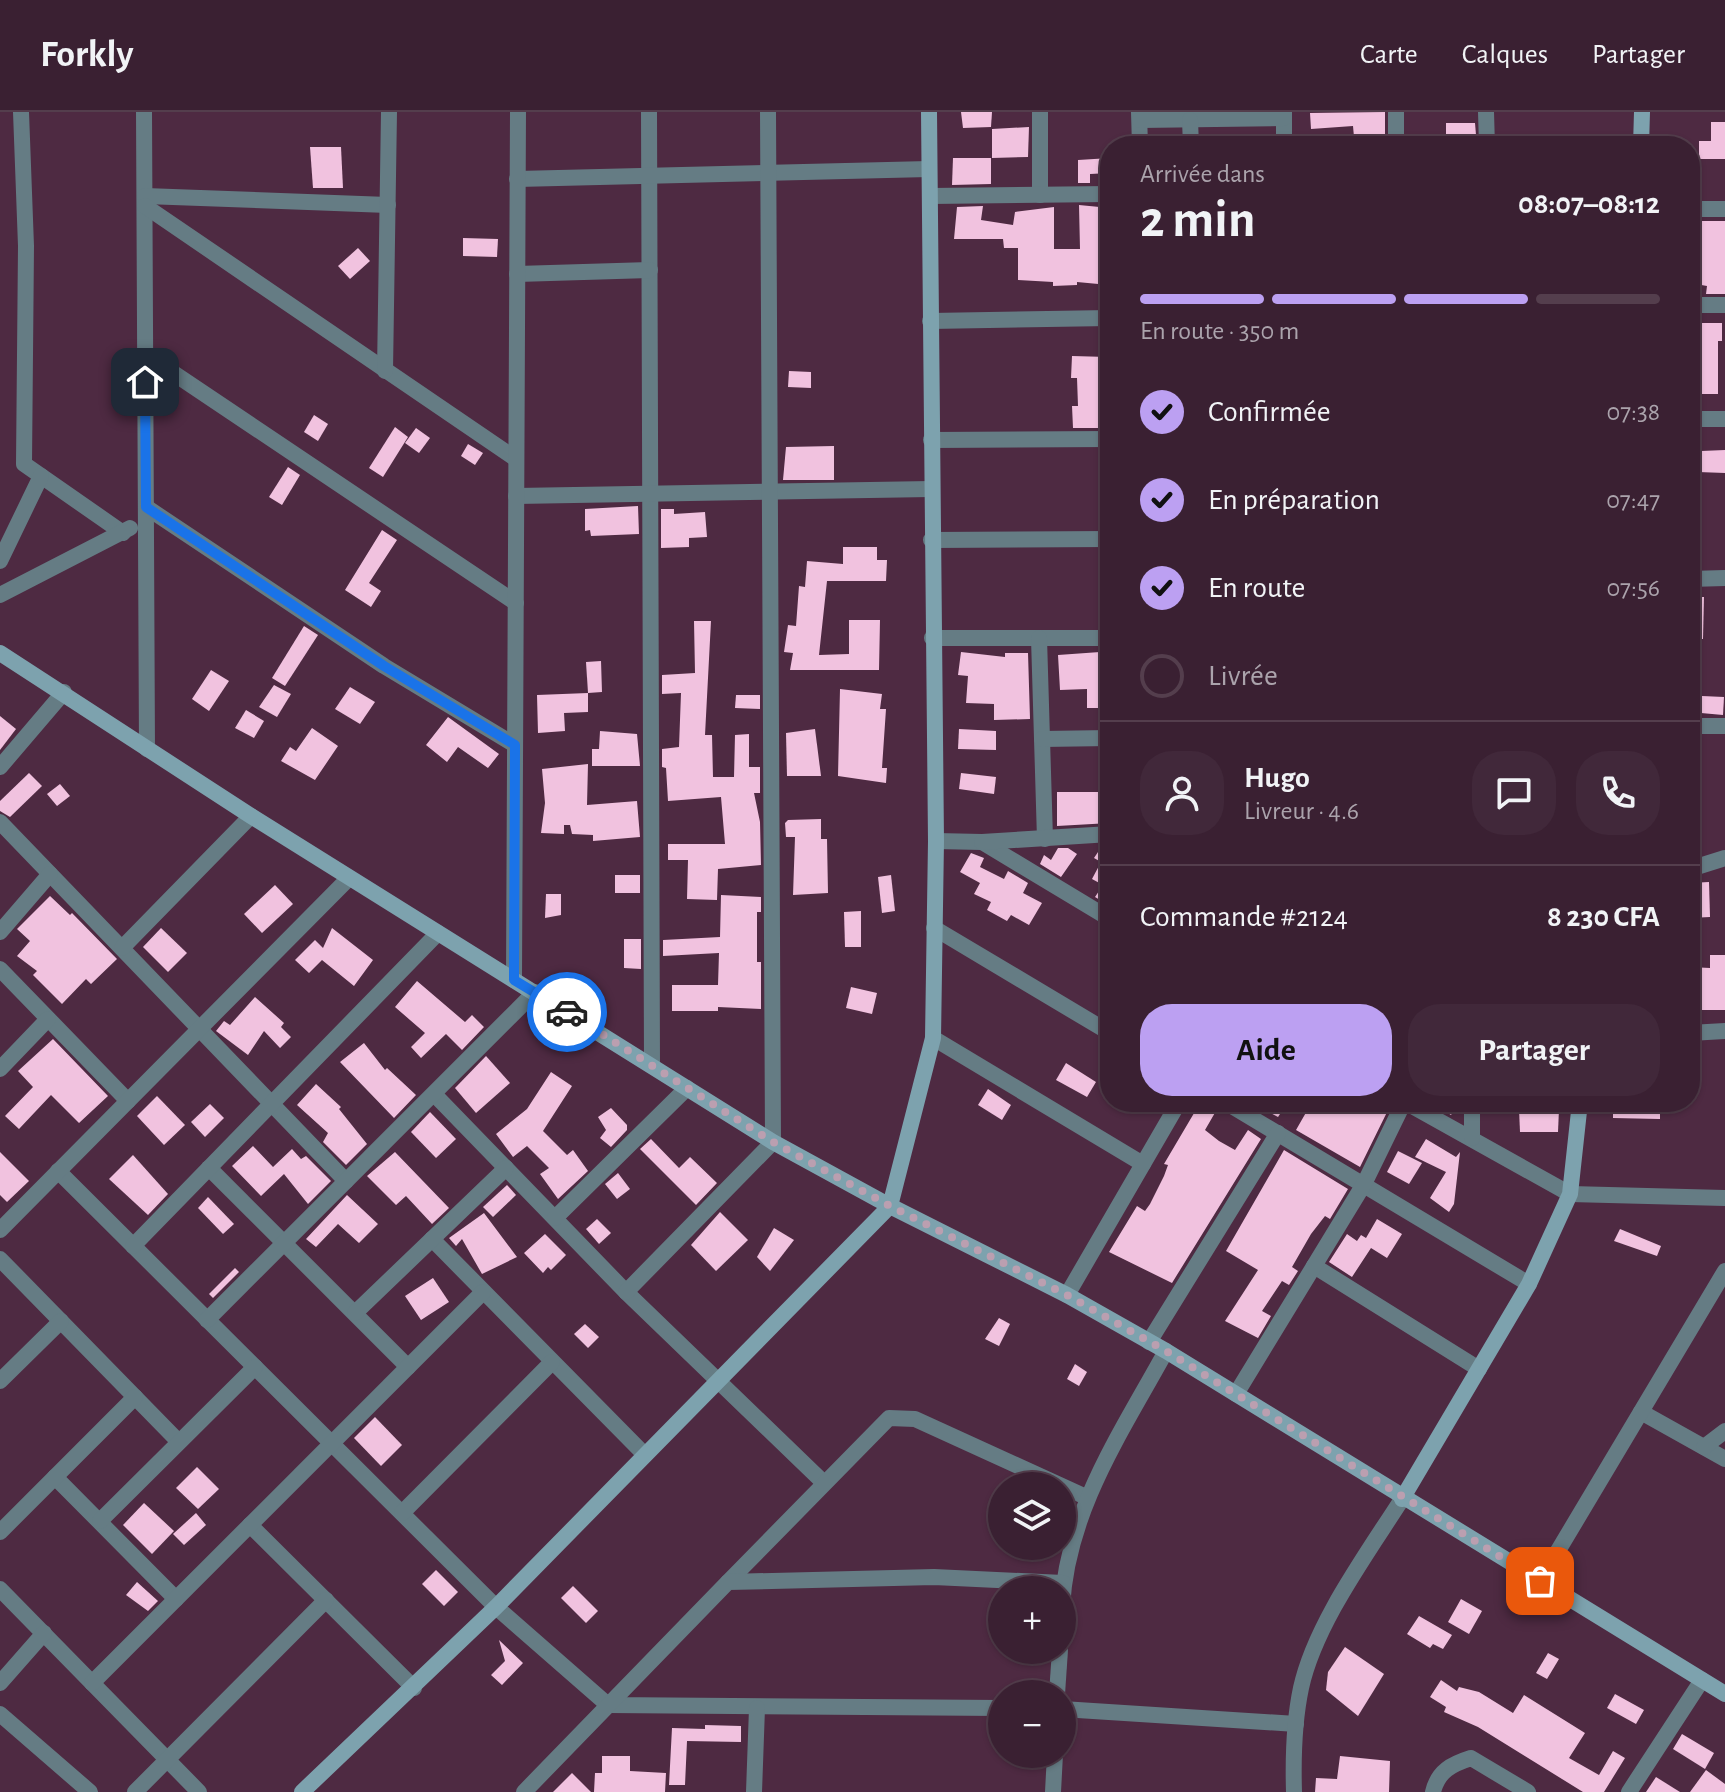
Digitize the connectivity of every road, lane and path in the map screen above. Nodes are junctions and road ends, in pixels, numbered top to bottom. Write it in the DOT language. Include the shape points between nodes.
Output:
graph roads {
  1 [pos="21,112"];
  2 [pos="144,112"];
  3 [pos="389,112"];
  4 [pos="518,112"];
  5 [pos="649,112"];
  6 [pos="768,112"];
  7 [pos="929,112"];
  8 [pos="1040,112"];
  9 [pos="1396,112"];
  10 [pos="1486,112"];
  11 [pos="1642,112"];
  12 [pos="1284,115"];
  13 [pos="1140,116"];
  14 [pos="1190,120"];
  15 [pos="1191,136"];
  16 [pos="1284,136"];
  17 [pos="1396,136"];
  18 [pos="1487,136"];
  19 [pos="1641,136"];
  20 [pos="929,169"];
  21 [pos="768,170"];
  22 [pos="649,174"];
  23 [pos="517,179"];
  24 [pos="1100,194"];
  25 [pos="1040,195"];
  26 [pos="930,196"];
  27 [pos="145,201"];
  28 [pos="388,205"];
  29 [pos="1700,209"];
  30 [pos="1725,209"];
  31 [pos="650,270"];
  32 [pos="517,274"];
  33 [pos="1700,305"];
  34 [pos="1725,305"];
  35 [pos="1100,318"];
  36 [pos="930,321"];
  37 [pos="145,354"];
  38 [pos="385,371"];
  39 [pos="1700,419"];
  40 [pos="1725,419"];
  41 [pos="1100,439"];
  42 [pos="931,440"];
  43 [pos="516,459"];
  44 [pos="41,476"];
  45 [pos="931,489"];
  46 [pos="770,492"];
  47 [pos="650,494"];
  48 [pos="516,496"];
  49 [pos="146,514"];
  50 [pos="123,533"];
  51 [pos="1100,539"];
  52 [pos="931,540"];
  53 [pos="0,561"];
  54 [pos="1725,578"];
  55 [pos="1700,579"];
  56 [pos="0,595"];
  57 [pos="516,603"];
  58 [pos="932,638"];
  59 [pos="1039,638"];
  60 [pos="1100,638"];
  61 [pos="1,654"];
  62 [pos="64,692"];
  63 [pos="1700,726"];
  64 [pos="1725,726"];
  65 [pos="1100,738"];
  66 [pos="1042,739"];
  67 [pos="515,745"];
  68 [pos="147,749"];
  69 [pos="0,767"];
  70 [pos="251,816"];
  71 [pos="0,822"];
  72 [pos="1100,835"];
  73 [pos="1045,839"];
  74 [pos="936,841"];
  75 [pos="982,842"];
  76 [pos="1725,858"];
  77 [pos="1700,866"];
  78 [pos="50,874"];
  79 [pos="349,878"];
  80 [pos="1100,913"];
  81 [pos="934,928"];
  82 [pos="0,932"];
  83 [pos="438,933"];
  84 [pos="122,948"];
  85 [pos="0,969"];
  86 [pos="514,980"];
  87 [pos="535,992"];
  88 [pos="48,1019"];
  89 [pos="1100,1027"];
  90 [pos="199,1029"];
  91 [pos="1725,1031"];
  92 [pos="1700,1032"];
  93 [pos="933,1038"];
  94 [pos="652,1065"];
  95 [pos="0,1069"];
  96 [pos="687,1088"];
  97 [pos="434,1094"];
  98 [pos="128,1101"];
  99 [pos="271,1104"];
  100 [pos="1173,1112"];
  101 [pos="1242,1112"];
  102 [pos="1399,1112"];
  103 [pos="1423,1112"];
  104 [pos="1472,1112"];
  105 [pos="1579,1112"];
  106 [pos="1278,1133"];
  107 [pos="1472,1138"];
  108 [pos="773,1142"];
  109 [pos="1143,1164"];
  110 [pos="209,1168"];
  111 [pos="506,1168"];
  112 [pos="58,1171"];
  113 [pos="346,1181"];
  114 [pos="1364,1184"];
  115 [pos="1570,1194"];
  116 [pos="1725,1198"];
  117 [pos="890,1206"];
  118 [pos="555,1218"];
  119 [pos="0,1230"];
  120 [pos="432,1239"];
  121 [pos="284,1243"];
  122 [pos="133,1246"];
  123 [pos="0,1259"];
  124 [pos="1314,1266"];
  125 [pos="1725,1271"];
  126 [pos="1529,1284"];
  127 [pos="483,1292"];
  128 [pos="626,1292"];
  129 [pos="1067,1295"];
  130 [pos="355,1313"];
  131 [pos="207,1320"];
  132 [pos="61,1321"];
  133 [pos="1149,1342"];
  134 [pos="1166,1351"];
  135 [pos="552,1362"];
  136 [pos="255,1367"];
  137 [pos="408,1367"];
  138 [pos="1479,1369"];
  139 [pos="0,1381"];
  140 [pos="717,1381"];
  141 [pos="1236,1394"];
  142 [pos="135,1397"];
  143 [pos="1641,1412"];
  144 [pos="1725,1431"];
  145 [pos="179,1442"];
  146 [pos="331,1443"];
  147 [pos="1704,1447"];
  148 [pos="645,1455"];
  149 [pos="1725,1459"];
  150 [pos="55,1477"];
  151 [pos="823,1482"];
  152 [pos="1086,1497"];
  153 [pos="1402,1499"];
  154 [pos="402,1513"];
  155 [pos="100,1521"];
  156 [pos="250,1525"];
  157 [pos="0,1532"];
  158 [pos="1065,1576"];
  159 [pos="988,1580"];
  160 [pos="1540,1581"];
  161 [pos="728,1582"];
  162 [pos="0,1589"];
  163 [pos="176,1599"];
  164 [pos="326,1600"];
  165 [pos="496,1607"];
  166 [pos="44,1633"];
  167 [pos="1702,1680"];
  168 [pos="0,1683"];
  169 [pos="92,1683"];
  170 [pos="414,1688"];
  171 [pos="1725,1694"];
  172 [pos="608,1705"];
  173 [pos="757,1708"];
  174 [pos="988,1708"];
  175 [pos="1076,1710"];
  176 [pos="0,1714"];
  177 [pos="1296,1724"];
  178 [pos="167,1759"];
  179 [pos="1054,1768"];
  180 [pos="90,1792"];
  181 [pos="135,1792"];
  182 [pos="199,1792"];
  183 [pos="302,1792"];
  184 [pos="524,1792"];
  185 [pos="754,1792"];
  186 [pos="1053,1792"];
  187 [pos="1294,1792"];
  188 [pos="1433,1792"];
  189 [pos="1528,1792"];
  190 [pos="1629,1792"];
  1 -- 44 [label="street" via="26,246 23,458"];
  2 -- 27 [label="street"];
  3 -- 28 [label="street"];
  4 -- 23 [label="street"];
  5 -- 22 [label="street"];
  6 -- 21 [label="street"];
  7 -- 20 [label="street"];
  8 -- 25 [label="street"];
  9 -- 17 [label="street"];
  10 -- 18 [label="street"];
  11 -- 19 [label="street"];
  12 -- 14 [label="street"];
  12 -- 16 [label="street"];
  13 -- 14 [label="street"];
  14 -- 15 [label="street"];
  20 -- 21 [label="street"];
  20 -- 26 [label="street"];
  21 -- 22 [label="street"];
  21 -- 46 [label="street"];
  22 -- 23 [label="street"];
  22 -- 31 [label="street"];
  23 -- 32 [label="street"];
  24 -- 25 [label="street"];
  25 -- 26 [label="street"];
  26 -- 36 [label="street"];
  27 -- 28 [label="street"];
  27 -- 37 [label="street"];
  27 -- 38 [label="street"];
  28 -- 38 [label="street"];
  29 -- 30 [label="street"];
  31 -- 32 [label="street"];
  31 -- 47 [label="street"];
  32 -- 43 [label="street"];
  33 -- 34 [label="street"];
  35 -- 36 [label="street"];
  36 -- 42 [label="street"];
  37 -- 49 [label="street"];
  37 -- 57 [label="street"];
  38 -- 43 [label="street"];
  39 -- 40 [label="street"];
  41 -- 42 [label="street"];
  42 -- 45 [label="street"];
  43 -- 48 [label="street"];
  44 -- 50 [label="street"];
  44 -- 53 [label="street"];
  45 -- 46 [label="street"];
  45 -- 52 [label="street"];
  46 -- 47 [label="street"];
  46 -- 108 [label="street"];
  47 -- 48 [label="street"];
  47 -- 94 [label="street"];
  48 -- 57 [label="street"];
  49 -- 50 [label="street"];
  49 -- 67 [label="street"];
  49 -- 68 [label="street"];
  50 -- 56 [label="street"];
  51 -- 52 [label="street"];
  52 -- 58 [label="street"];
  54 -- 55 [label="street"];
  57 -- 67 [label="street"];
  58 -- 59 [label="street"];
  58 -- 74 [label="street"];
  59 -- 60 [label="street"];
  59 -- 66 [label="street"];
  61 -- 62 [label="street"];
  62 -- 68 [label="street"];
  62 -- 69 [label="street"];
  63 -- 64 [label="street"];
  65 -- 66 [label="street"];
  66 -- 73 [label="street"];
  67 -- 86 [label="street"];
  68 -- 70 [label="street"];
  70 -- 79 [label="street"];
  70 -- 84 [label="street"];
  71 -- 78 [label="street"];
  72 -- 73 [label="street"];
  73 -- 75 [label="street"];
  74 -- 75 [label="street"];
  74 -- 81 [label="street"];
  75 -- 80 [label="street"];
  76 -- 77 [label="street"];
  78 -- 82 [label="street"];
  78 -- 84 [label="street"];
  79 -- 83 [label="street"];
  79 -- 90 [label="street"];
  81 -- 89 [label="street"];
  81 -- 93 [label="street"];
  83 -- 86 [label="street"];
  83 -- 99 [label="street"];
  84 -- 90 [label="street"];
  85 -- 88 [label="street"];
  86 -- 87 [label="street"];
  87 -- 94 [label="street"];
  87 -- 97 [label="street"];
  88 -- 95 [label="street"];
  88 -- 98 [label="street"];
  90 -- 98 [label="street"];
  90 -- 99 [label="street"];
  91 -- 92 [label="street"];
  93 -- 109 [label="street"];
  93 -- 117 [label="street"];
  94 -- 96 [label="street"];
  96 -- 108 [label="street"];
  96 -- 118 [label="street"];
  97 -- 111 [label="street"];
  97 -- 113 [label="street"];
  98 -- 112 [label="street"];
  99 -- 110 [label="street"];
  99 -- 113 [label="street"];
  100 -- 109 [label="street"];
  101 -- 106 [label="street"];
  102 -- 114 [label="street"];
  103 -- 107 [label="street"];
  104 -- 107 [label="street"];
  105 -- 115 [label="street"];
  106 -- 114 [label="street"];
  106 -- 133 [label="street"];
  107 -- 115 [label="street"];
  108 -- 117 [label="street"];
  108 -- 128 [label="street"];
  109 -- 129 [label="street"];
  110 -- 121 [label="street"];
  110 -- 122 [label="street"];
  111 -- 118 [label="street"];
  111 -- 120 [label="street"];
  112 -- 119 [label="street"];
  112 -- 122 [label="street"];
  113 -- 121 [label="street"];
  114 -- 124 [label="street"];
  114 -- 126 [label="street"];
  115 -- 116 [label="street"];
  115 -- 126 [label="street"];
  117 -- 129 [label="street"];
  117 -- 140 [label="street"];
  118 -- 128 [label="street"];
  120 -- 127 [label="street"];
  120 -- 130 [label="street"];
  121 -- 130 [label="street"];
  121 -- 131 [label="street"];
  122 -- 131 [label="street"];
  123 -- 132 [label="street"];
  124 -- 138 [label="street"];
  124 -- 141 [label="street"];
  125 -- 143 [label="street"];
  126 -- 138 [label="street"];
  127 -- 135 [label="street"];
  127 -- 137 [label="street"];
  128 -- 140 [label="street"];
  129 -- 133 [label="street"];
  130 -- 137 [label="street"];
  131 -- 136 [label="street"];
  132 -- 139 [label="street"];
  132 -- 142 [label="street"];
  133 -- 134 [label="street"];
  134 -- 141 [label="street"];
  134 -- 152 [label="street"];
  135 -- 148 [label="street"];
  135 -- 154 [label="street"];
  136 -- 145 [label="street"];
  136 -- 146 [label="street"];
  137 -- 146 [label="street"];
  138 -- 153 [label="street"];
  140 -- 148 [label="street"];
  140 -- 151 [label="street"];
  141 -- 153 [label="street"];
  142 -- 145 [label="street"];
  142 -- 150 [label="street"];
  143 -- 147 [label="street"];
  143 -- 160 [label="street"];
  144 -- 147 [label="street"];
  145 -- 155 [label="street"];
  146 -- 154 [label="street"];
  146 -- 156 [label="street"];
  147 -- 149 [label="street"];
  148 -- 165 [label="street"];
  150 -- 155 [label="street"];
  150 -- 157 [label="street"];
  151 -- 152 [label="street" via="880,1424 902,1416"];
  151 -- 161 [label="street"];
  152 -- 158 [label="street"];
  153 -- 160 [label="street"];
  153 -- 177 [label="street" via="1311,1657"];
  154 -- 165 [label="street"];
  155 -- 163 [label="street"];
  156 -- 163 [label="street"];
  156 -- 164 [label="street"];
  159 -- 161 [label="street"];
  160 -- 167 [label="street"];
  161 -- 172 [label="street"];
  162 -- 166 [label="street"];
  163 -- 169 [label="street"];
  164 -- 170 [label="street"];
  164 -- 178 [label="street"];
  165 -- 170 [label="street"];
  165 -- 172 [label="street"];
  166 -- 168 [label="street"];
  166 -- 169 [label="street"];
  167 -- 171 [label="street"];
  167 -- 190 [label="street"];
  169 -- 178 [label="street"];
  170 -- 183 [label="street"];
  172 -- 173 [label="street"];
  172 -- 184 [label="street"];
  173 -- 174 [label="street"];
  173 -- 185 [label="street"];
  175 -- 177 [label="street"];
  176 -- 180 [label="street"];
  177 -- 187 [label="street"];
  178 -- 181 [label="street"];
  178 -- 182 [label="street"];
  179 -- 186 [label="street"];
  188 -- 189 [label="street" via="1447,1768 1471,1758"];
}
